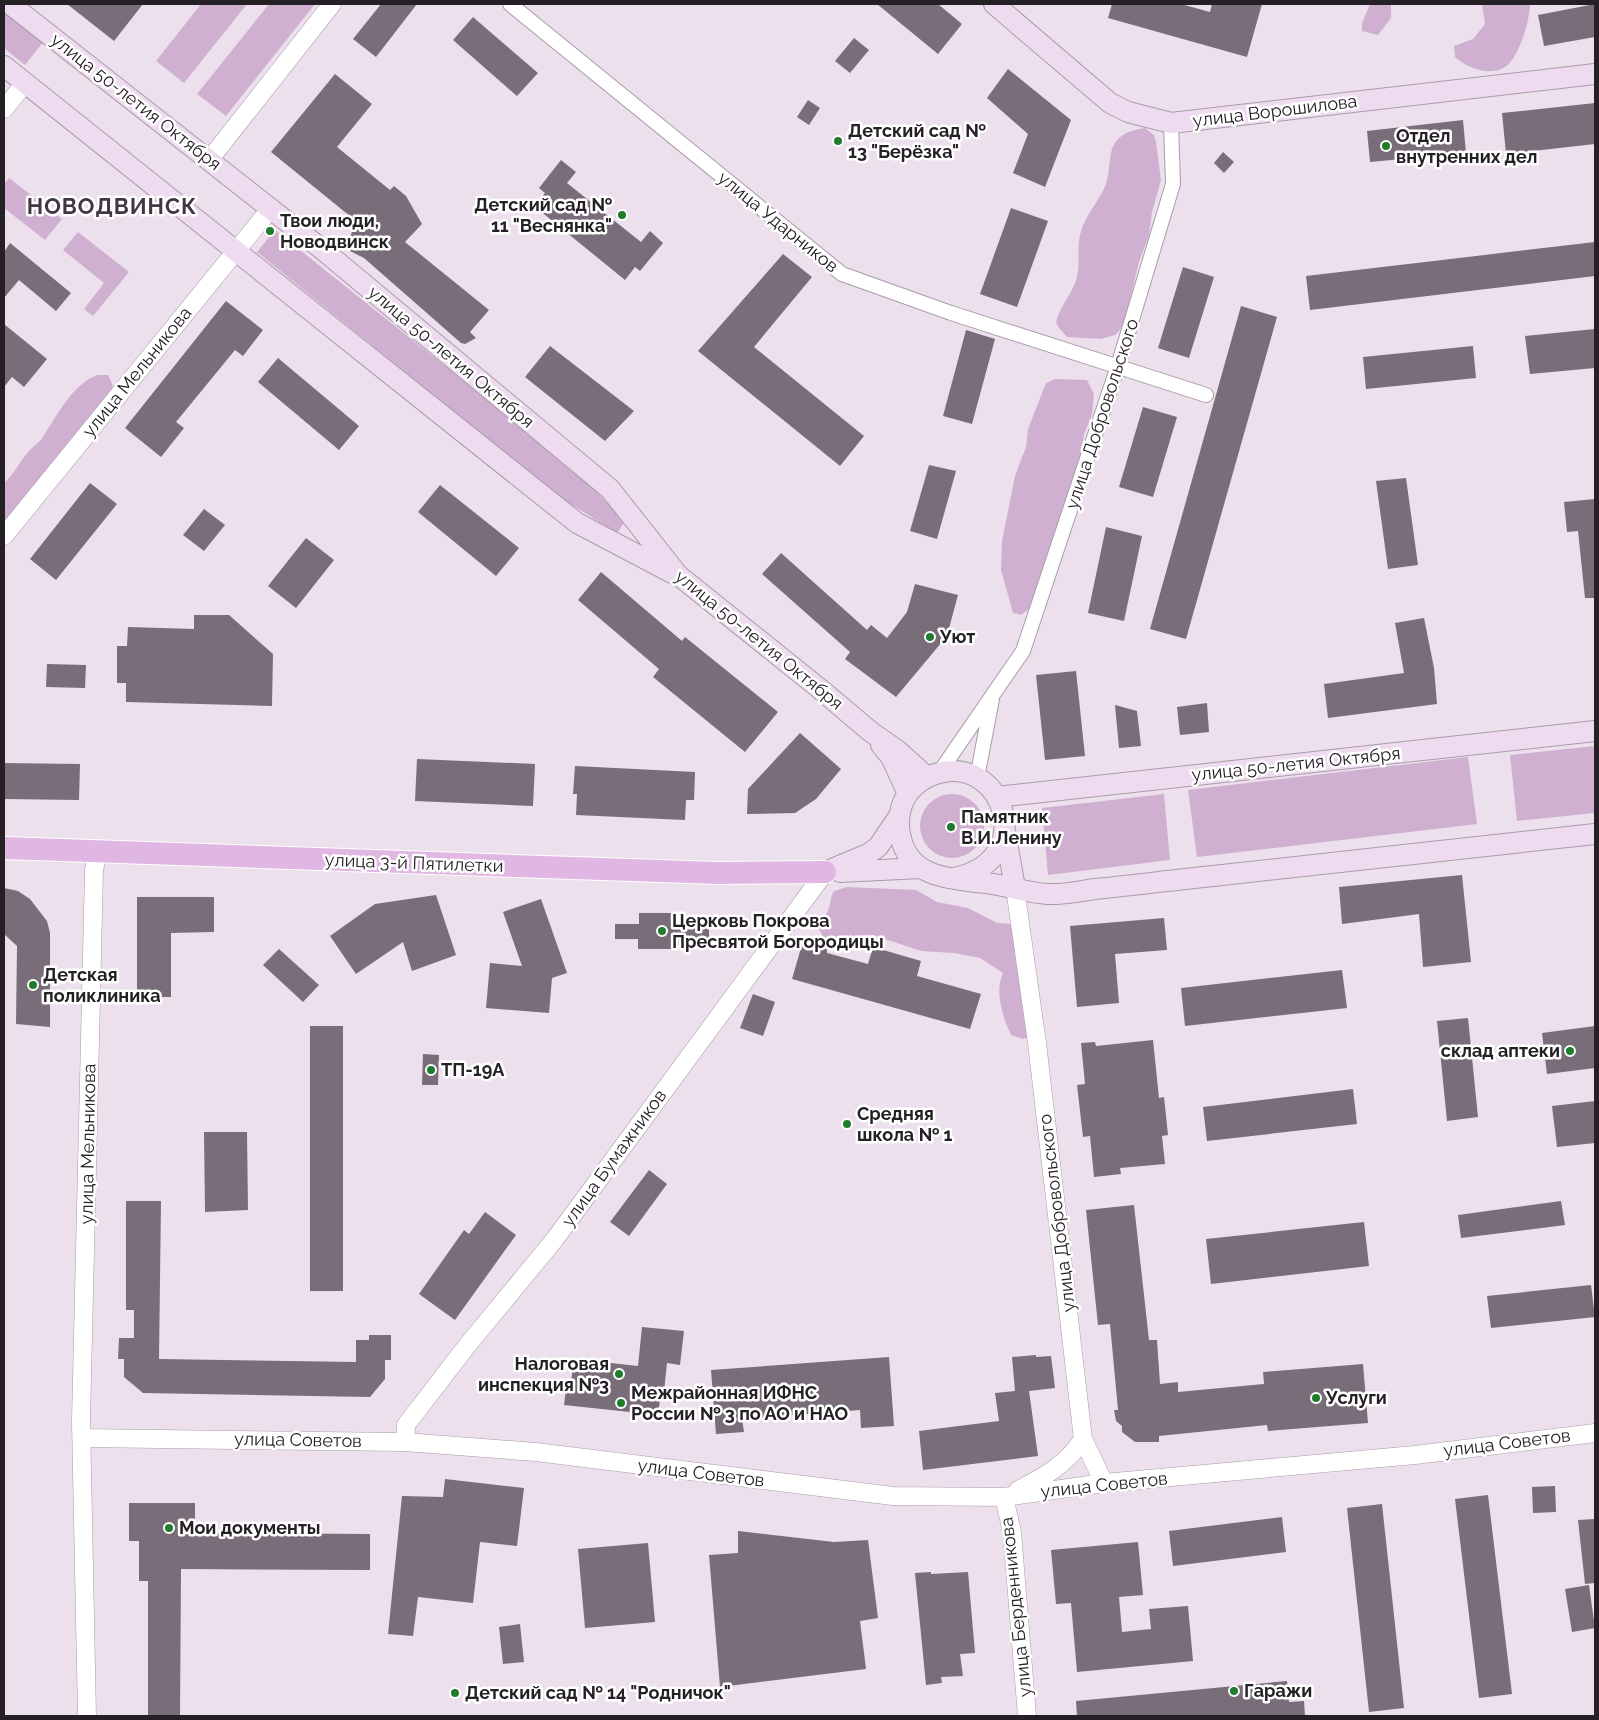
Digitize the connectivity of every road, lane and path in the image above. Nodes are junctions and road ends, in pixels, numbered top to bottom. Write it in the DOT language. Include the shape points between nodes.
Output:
graph roads {
  1 [pos="10,4"];
  2 [pos="332,4"];
  3 [pos="510,4"];
  4 [pos="994,4"];
  5 [pos="4,66"];
  6 [pos="1595,74"];
  7 [pos="25,83"];
  8 [pos="4,110"];
  9 [pos="1171,123"];
  10 [pos="210,159"];
  11 [pos="271,208"];
  12 [pos="236,251"];
  13 [pos="1118,366"];
  14 [pos="1206,395"];
  15 [pos="4,536"];
  16 [pos="678,575"];
  17 [pos="993,694"];
  18 [pos="1595,731"];
  19 [pos="871,732"];
  20 [pos="933,775"];
  21 [pos="977,778"];
  22 [pos="908,794"];
  23 [pos="997,797"];
  24 [pos="899,816"];
  25 [pos="1005,829"];
  26 [pos="1595,834"];
  27 [pos="4,848"];
  28 [pos="98,851"];
  29 [pos="920,868"];
  30 [pos="826,872"];
  31 [pos="954,878"];
  32 [pos="1015,888"];
  33 [pos="1595,1433"];
  34 [pos="82,1438"];
  35 [pos="1083,1439"];
  36 [pos="405,1442"];
  37 [pos="1104,1483"];
  38 [pos="1004,1497"];
  39 [pos="86,1716"];
  40 [pos="1027,1716"];
  1 -- 10 [label="main road, улица 50-летия Октября"];
  2 -- 10 [label="street"];
  3 -- 13 [label="street, улица Ударников" via="842,274 951,313"];
  4 -- 9 [label="main road, улица Ворошилова" via="1110,103 1128,112"];
  5 -- 7 [label="main road"];
  6 -- 9 [label="main road, улица Ворошилова"];
  7 -- 8 [label="street"];
  7 -- 12 [label="main road"];
  9 -- 13 [label="street, улица Добровольского" via="1173,184"];
  10 -- 11 [label="main road, улица 50-летия Октября"];
  11 -- 12 [label="street, улица Мельникова"];
  11 -- 16 [label="main road, улица 50-летия Октября" via="610,489"];
  12 -- 15 [label="street, улица Мельникова"];
  12 -- 16 [label="main road" via="577,523"];
  13 -- 14 [label="street, улица Ударников"];
  13 -- 17 [label="street, улица Добровольского" via="1023,651"];
  16 -- 19 [label="main road, улица 50-летия Октября"];
  17 -- 20 [label="street, улица Добровольского"];
  17 -- 21 [label="street"];
  18 -- 23 [label="main road, улица 50-летия Октября"];
  19 -- 20 [label="main road"];
  19 -- 22 [label="main road" via="891,757"];
  20 -- 21 [label="main road" via="957,772"];
  20 -- 22 [label="main road"];
  21 -- 23 [label="main road"];
  22 -- 24 [label="main road"];
  23 -- 25 [label="main road" via="1003,809"];
  24 -- 29 [label="main road" via="903,846"];
  24 -- 30 [label="main road" via="873,851"];
  25 -- 31 [label="main road" via="992,860 970,875"];
  25 -- 32 [label="main road"];
  26 -- 32 [label="main road" via="1047,894"];
  27 -- 28 [label="main road, улица 3-й Пятилетки"];
  28 -- 30 [label="main road, улица 3-й Пятилетки" via="717,873"];
  28 -- 34 [label="street, улица Мельникова" via="94,870"];
  29 -- 30 [label="main road"];
  29 -- 31 [label="main road" via="941,877"];
  30 -- 36 [label="street, улица Бумажников" via="555,1239 406,1425"];
  31 -- 32 [label="main road"];
  32 -- 35 [label="street, улица Добровольского" via="1037,1042"];
  33 -- 37 [label="street, улица Советов" via="1415,1455"];
  34 -- 36 [label="street, улица Советов"];
  34 -- 39 [label="street"];
  35 -- 37 [label="street, улица Добровольского"];
  35 -- 38 [label="street" via="1073,1455 1042,1478"];
  36 -- 38 [label="street, улица Советов" via="536,1452 893,1496"];
  37 -- 38 [label="street, улица Советов"];
  38 -- 40 [label="street, улица Берденникова" via="1012,1532"];
}
